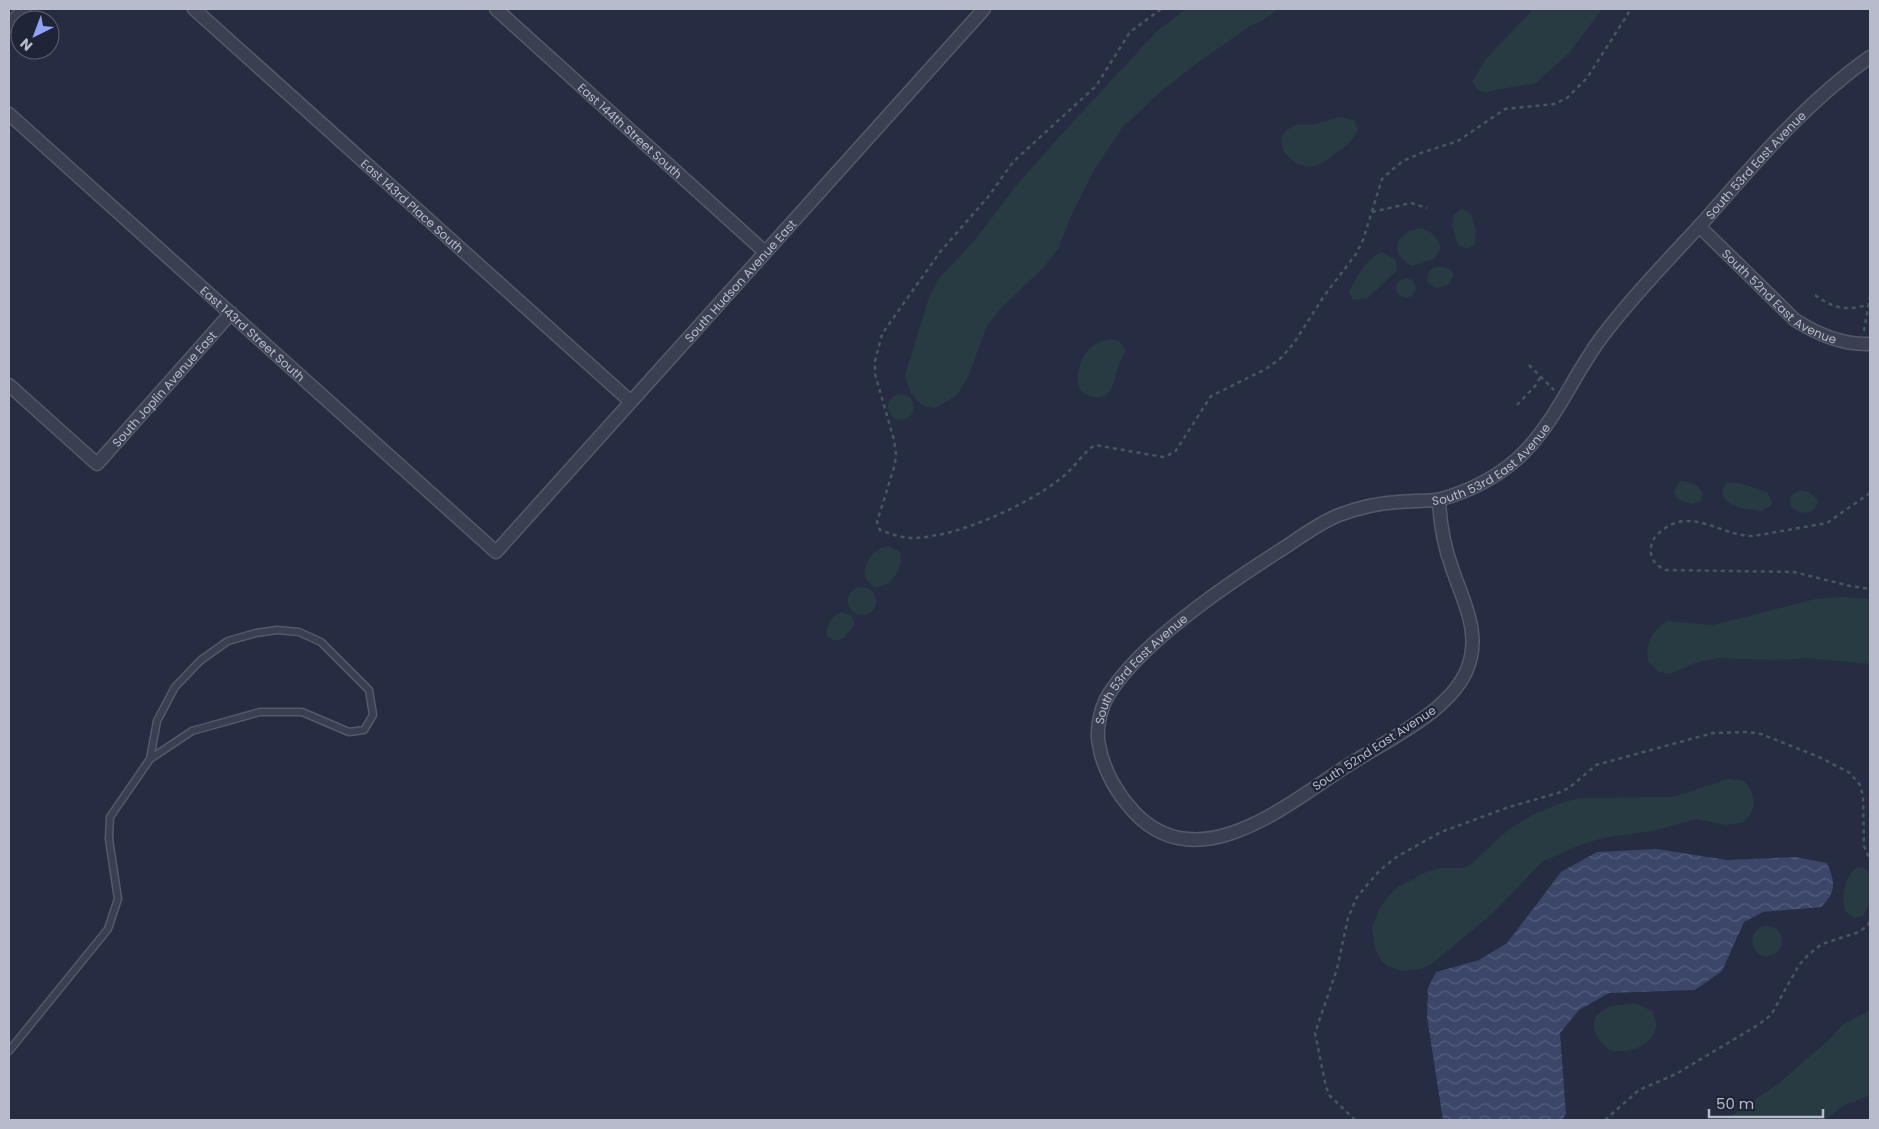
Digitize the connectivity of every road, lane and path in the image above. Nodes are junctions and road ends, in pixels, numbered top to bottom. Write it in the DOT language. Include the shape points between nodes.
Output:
graph roads {
  1 [pos="24,9"];
  2 [pos="194,9"];
  3 [pos="496,9"];
  4 [pos="984,9"];
  5 [pos="1161,9"];
  6 [pos="1631,9"];
  7 [pos="9,26"];
  8 [pos="1870,57"];
  9 [pos="9,114"];
  10 [pos="1427,208"];
  11 [pos="1372,212"];
  12 [pos="1699,226"];
  13 [pos="765,252"];
  14 [pos="1814,295"];
  15 [pos="1870,296"];
  16 [pos="1868,304"];
  17 [pos="231,313"];
  18 [pos="1866,344"];
  19 [pos="1529,365"];
  20 [pos="1540,377"];
  21 [pos="9,385"];
  22 [pos="1564,396"];
  23 [pos="630,401"];
  24 [pos="1517,405"];
  25 [pos="1870,493"];
  26 [pos="1439,500"];
  27 [pos="496,552"];
  28 [pos="1870,589"];
  29 [pos="150,759"];
  30 [pos="1118,791"];
  31 [pos="1870,860"];
  32 [pos="1870,920"];
  33 [pos="9,1051"];
  34 [pos="1355,1120"];
  35 [pos="1605,1120"];
  1 -- 7 [label="street"];
  2 -- 23 [label="street, East 143rd Place South"];
  3 -- 13 [label="street, East 144th Street South"];
  4 -- 13 [label="street, South Hudson Avenue East"];
  5 -- 11 [label="path" via="1130,32 1096,86 1013,162 940,252 889,323 877,350 875,374 896,454 877,522 880,530 914,538 987,520 1047,489 1095,445 1163,457 1175,452 1211,396 1249,379 1281,358 1356,254"];
  6 -- 11 [label="path" via="1587,78 1567,98 1554,104 1517,107 1498,113 1458,141 1402,161 1382,179"];
  8 -- 12 [label="street, South 53rd East Avenue" via="1829,88 1795,120"];
  9 -- 17 [label="street, East 143rd Street South"];
  10 -- 11 [label="path" via="1411,203"];
  12 -- 18 [label="street, South 52nd East Avenue" via="1806,328"];
  12 -- 22 [label="street, South 53rd East Avenue" via="1612,324"];
  13 -- 23 [label="street, South Hudson Avenue East"];
  14 -- 16 [label="path" via="1840,308"];
  15 -- 16 [label="path"];
  16 -- 18 [label="path"];
  17 -- 21 [label="street, South Joplin Avenue East" via="97,464"];
  17 -- 27 [label="street, East 143rd Street South"];
  19 -- 20 [label="path"];
  20 -- 22 [label="path"];
  20 -- 24 [label="path"];
  22 -- 26 [label="street, South 53rd East Avenue" via="1538,437 1511,464 1460,493"];
  23 -- 27 [label="street, South Hudson Avenue East"];
  25 -- 28 [label="path" via="1827,523 1754,536 1743,536 1702,522 1672,524 1654,539 1651,553 1658,566 1675,572 1794,572"];
  26 -- 30 [label="street, South 53rd East Avenue" via="1369,506 1336,516 1274,554 1162,636 1124,674 1104,702 1098,741 1108,773"];
  26 -- 30 [label="street, South 52nd East Avenue" via="1444,542 1468,608 1473,643 1462,682 1440,706 1270,815 1220,838 1186,841 1169,836 1140,818"];
  29 -- 29 [label="lane" via="192,731 260,712 302,712 350,732 364,730 373,715 369,690 321,642 299,632 277,630 228,641 201,660 175,687 157,721"];
  29 -- 33 [label="lane" via="110,817 109,839 118,899 108,929"];
  31 -- 34 [label="path" via="1864,846 1863,796 1860,785 1850,773 1797,748 1748,732 1713,733 1596,766 1564,790 1464,823 1418,844 1380,870 1357,897 1315,1033 1330,1096"];
  32 -- 35 [label="path" via="1859,932 1822,944 1809,954 1799,965 1771,1015 1758,1025 1676,1074 1639,1090"];
}
